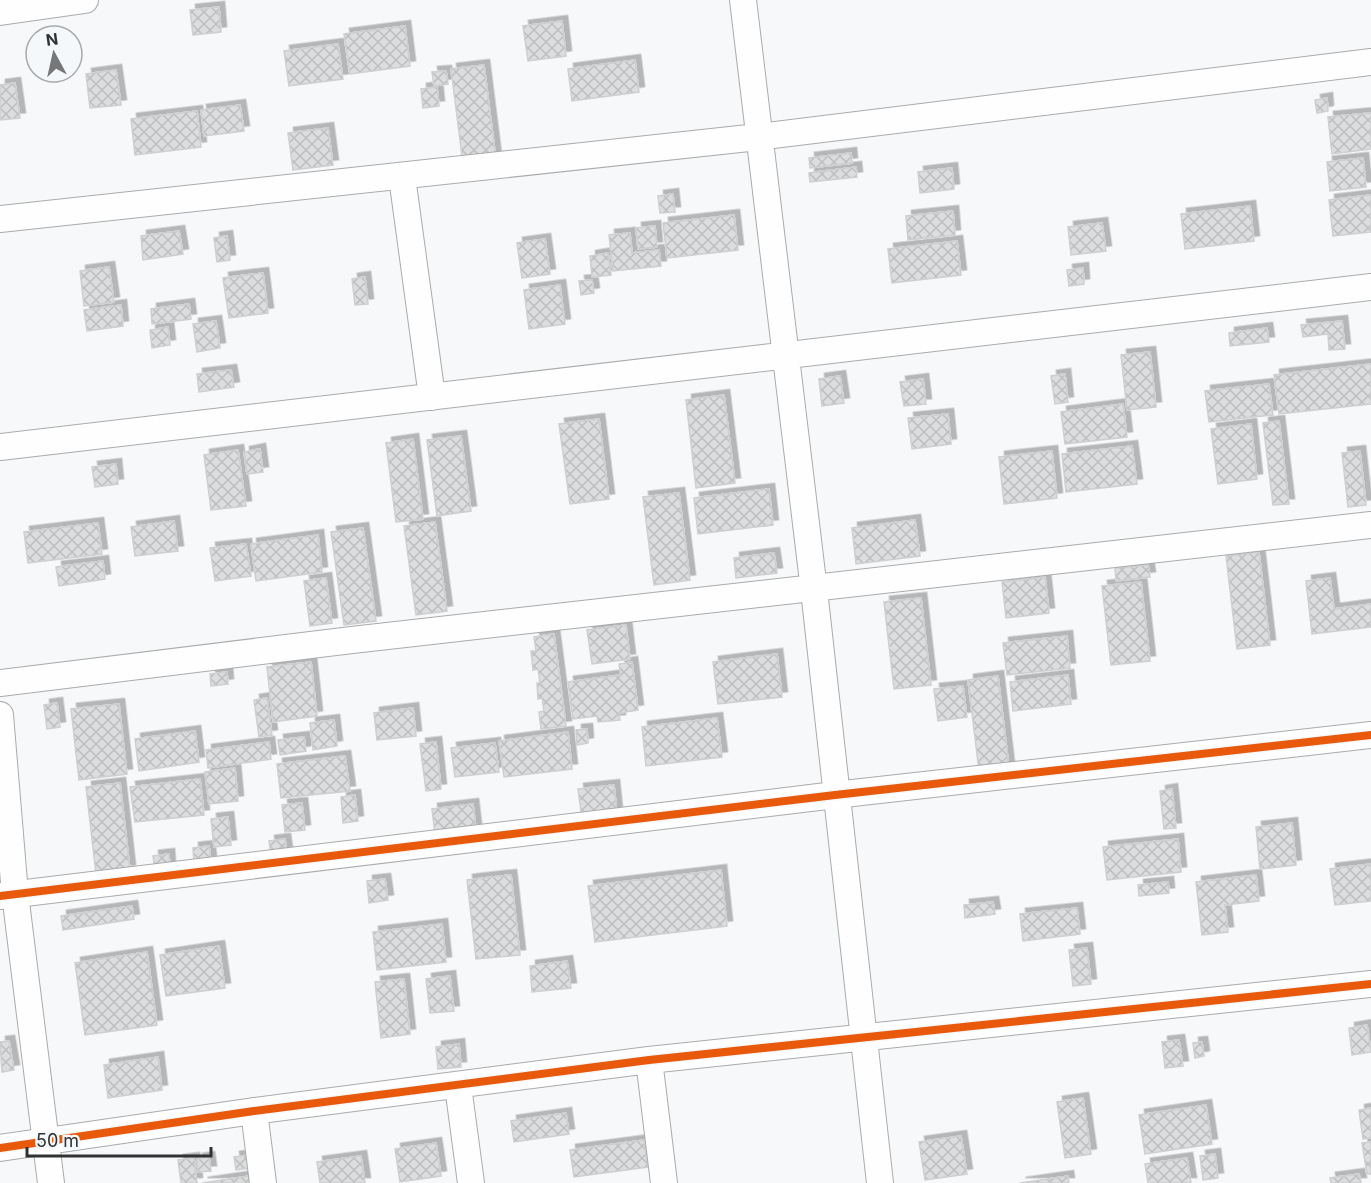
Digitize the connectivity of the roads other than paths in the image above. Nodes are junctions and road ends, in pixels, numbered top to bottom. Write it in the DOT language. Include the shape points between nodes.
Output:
graph roads {
  1 [pos="85,0"];
  2 [pos="743,0"];
  3 [pos="0,12"];
  4 [pos="1371,62"];
  5 [pos="758,137"];
  6 [pos="402,177"];
  7 [pos="0,219"];
  8 [pos="1371,287"];
  9 [pos="784,357"];
  10 [pos="432,397"];
  11 [pos="0,447"];
  12 [pos="1371,525"];
  13 [pos="814,590"];
  14 [pos="0,683"];
  15 [pos="0,715"];
  16 [pos="1371,735"];
  17 [pos="835,795"];
  18 [pos="7,895"];
  19 [pos="1371,984"];
  20 [pos="863,1036"];
  21 [pos="649,1060"];
  22 [pos="458,1086"];
  23 [pos="254,1111"];
  24 [pos="46,1143"];
  25 [pos="0,1148"];
  26 [pos="51,1183"];
  27 [pos="263,1183"];
  28 [pos="471,1183"];
  29 [pos="664,1183"];
  30 [pos="880,1183"];
  1 -- 3 [label="street"];
  2 -- 5 [label="street"];
  4 -- 5 [label="street"];
  5 -- 6 [label="street"];
  5 -- 9 [label="street"];
  6 -- 7 [label="street"];
  6 -- 10 [label="street"];
  8 -- 9 [label="street"];
  9 -- 10 [label="street"];
  9 -- 13 [label="street"];
  10 -- 11 [label="street"];
  12 -- 13 [label="street"];
  13 -- 14 [label="street"];
  13 -- 17 [label="street"];
  15 -- 18 [label="street"];
  16 -- 17 [label="street"];
  17 -- 18 [label="street"];
  17 -- 20 [label="street"];
  18 -- 24 [label="street"];
  19 -- 20 [label="street"];
  20 -- 21 [label="street"];
  20 -- 30 [label="street"];
  21 -- 22 [label="street"];
  21 -- 29 [label="street"];
  22 -- 23 [label="street"];
  22 -- 28 [label="street"];
  23 -- 24 [label="street"];
  23 -- 27 [label="street"];
  24 -- 25 [label="street"];
  24 -- 26 [label="street"];
}
